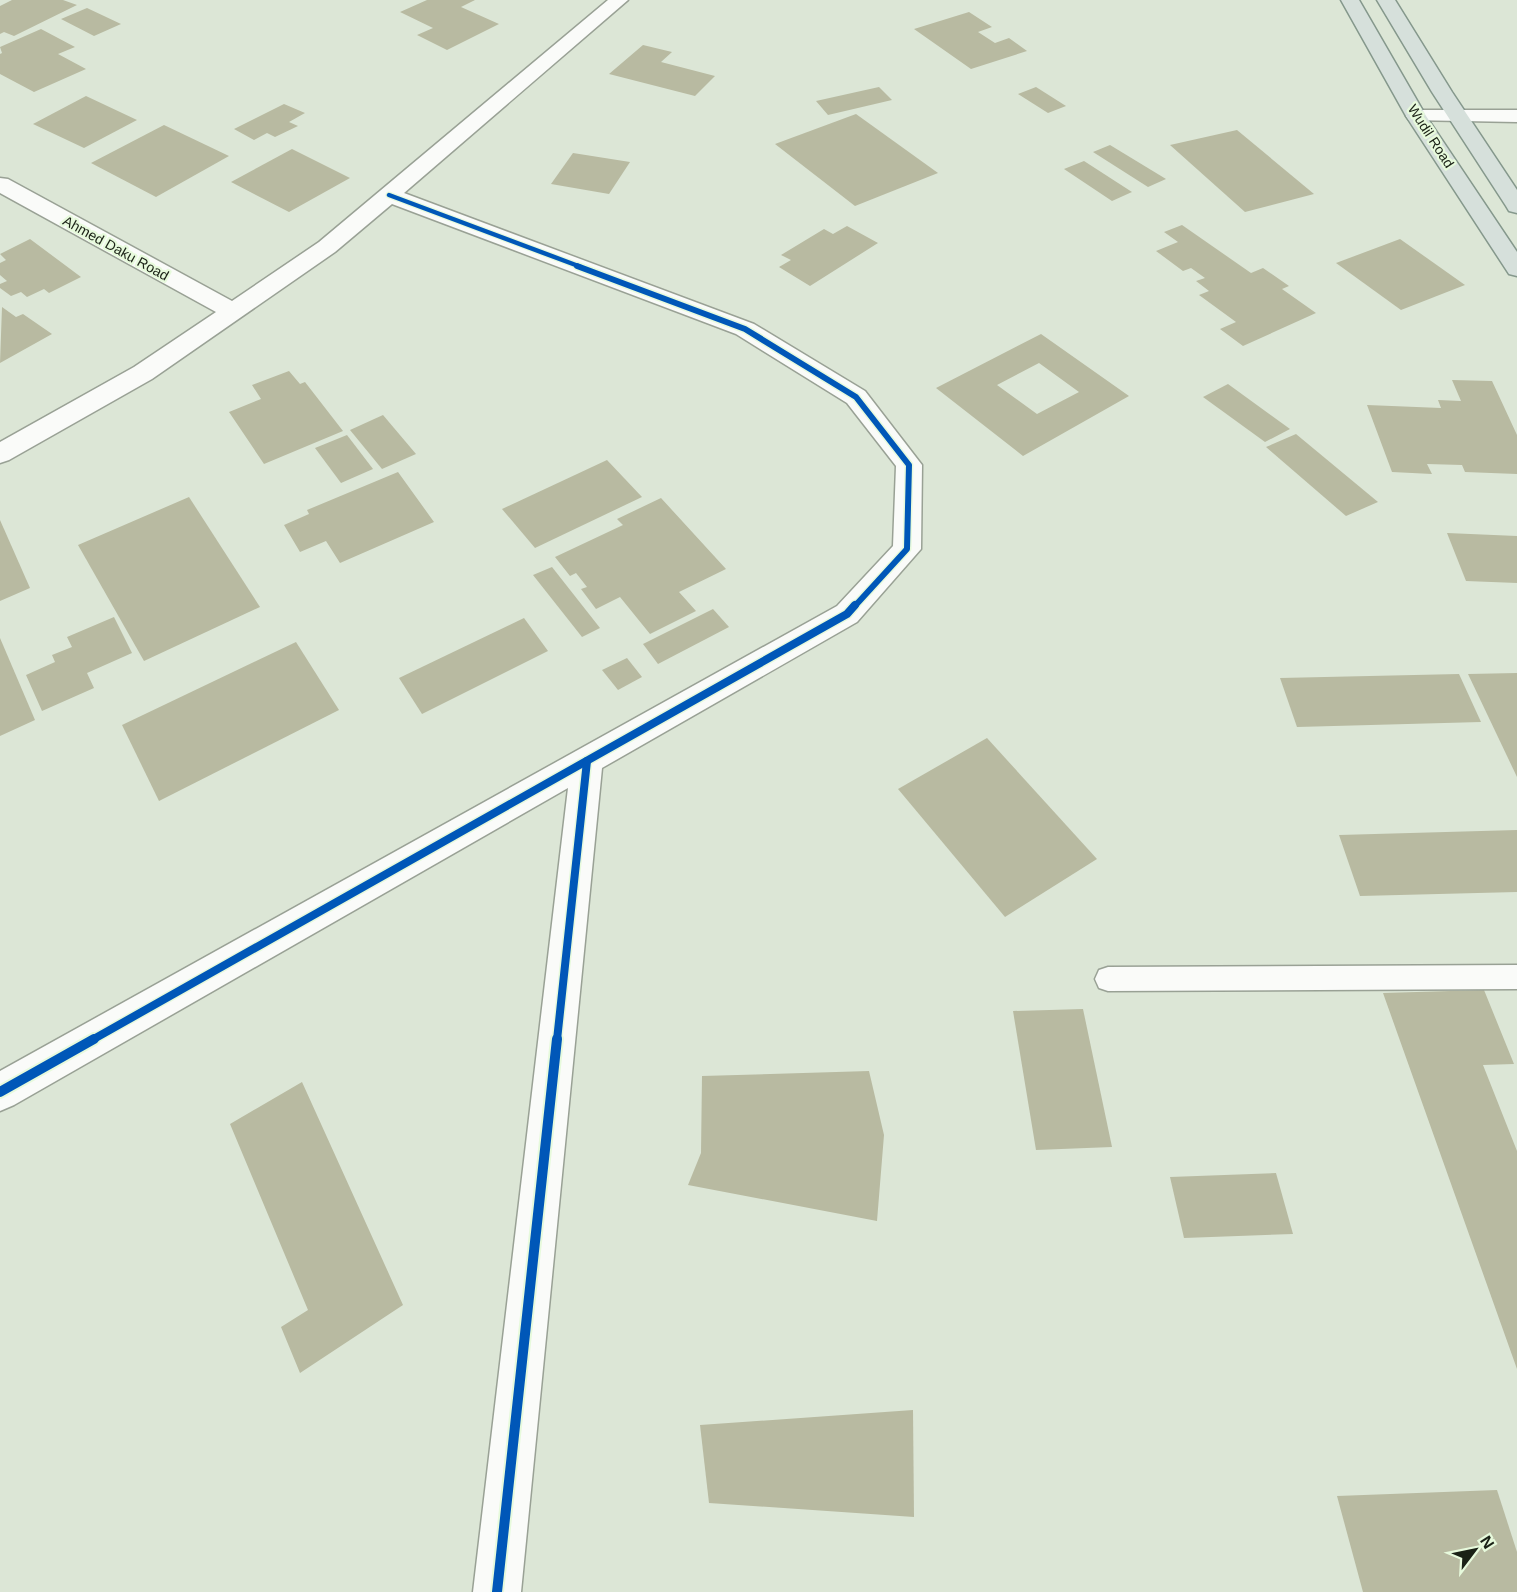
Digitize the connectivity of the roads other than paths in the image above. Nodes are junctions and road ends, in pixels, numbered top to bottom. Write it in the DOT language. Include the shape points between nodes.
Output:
graph roads {
  1 [pos="619,0"];
  2 [pos="1350,0"];
  3 [pos="1386,0"];
  4 [pos="1416,116"];
  5 [pos="1457,116"];
  6 [pos="1517,116"];
  7 [pos="0,184"];
  8 [pos="389,195"];
  9 [pos="1517,206"];
  10 [pos="1517,269"];
  11 [pos="232,311"];
  12 [pos="0,454"];
  13 [pos="587,761"];
  14 [pos="1517,977"];
  15 [pos="1108,980"];
  16 [pos="0,1092"];
  17 [pos="497,1592"];
  1 -- 8 [label="street"];
  2 -- 4 [label="main road, Wudil Road"];
  3 -- 5 [label="main road"];
  4 -- 5 [label="street"];
  4 -- 10 [label="main road, Wudil Road"];
  5 -- 6 [label="street"];
  5 -- 9 [label="main road"];
  7 -- 11 [label="street, Ahmed Daku Road"];
  8 -- 11 [label="street" via="327,247"];
  8 -- 13 [label="street" via="745,330 856,397 909,465 907,549 847,614"];
  11 -- 12 [label="street" via="144,373"];
  13 -- 16 [label="street"];
  13 -- 17 [label="street"];
  14 -- 15 [label="lane"];
}
